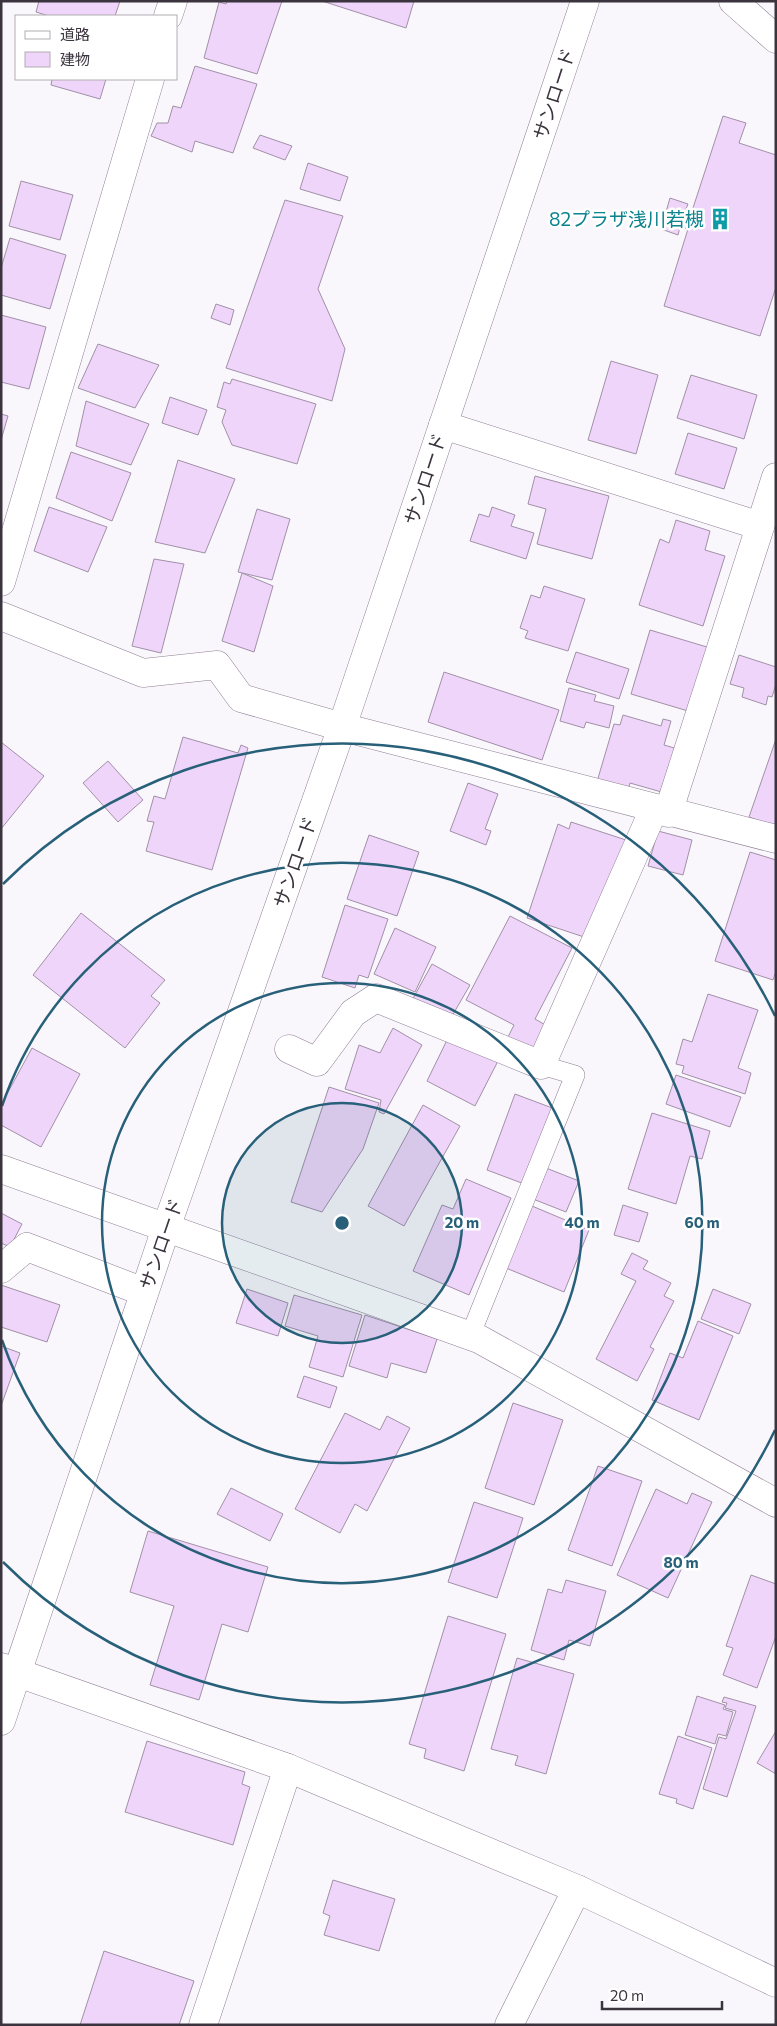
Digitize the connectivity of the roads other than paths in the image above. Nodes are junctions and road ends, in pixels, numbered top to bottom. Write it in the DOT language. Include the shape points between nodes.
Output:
graph roads {
  1 [pos="173,1"];
  2 [pos="585,1"];
  3 [pos="733,1"];
  4 [pos="168,15"];
  5 [pos="776,39"];
  6 [pos="150,80"];
  7 [pos="443,425"];
  8 [pos="776,477"];
  9 [pos="760,526"];
  10 [pos="1,582"];
  11 [pos="1,616"];
  12 [pos="342,727"];
  13 [pos="661,811"];
  14 [pos="776,839"];
  15 [pos="289,1049"];
  16 [pos="542,1065"];
  17 [pos="1,1170"];
  18 [pos="166,1228"];
  19 [pos="1,1269"];
  20 [pos="144,1292"];
  21 [pos="470,1336"];
  22 [pos="776,1503"];
  23 [pos="9,1670"];
  24 [pos="1,1721"];
  25 [pos="288,1768"];
  26 [pos="577,1889"];
  27 [pos="776,1983"];
  28 [pos="203,2025"];
  29 [pos="508,2025"];
  1 -- 4 [label="street"];
  2 -- 7 [label="street, サンロード"];
  3 -- 5 [label="street"];
  6 -- 10 [label="street"];
  7 -- 9 [label="street"];
  7 -- 12 [label="street, サンロード"];
  8 -- 9 [label="street"];
  9 -- 13 [label="street"];
  11 -- 12 [label="street" via="143,673 217,665 241,698"];
  12 -- 13 [label="street"];
  12 -- 18 [label="street, サンロード"];
  13 -- 14 [label="street"];
  13 -- 16 [label="street"];
  15 -- 16 [label="street" via="317,1062 353,1013 376,998"];
  16 -- 21 [label="lane" via="575,1075"];
  17 -- 18 [label="street"];
  18 -- 20 [label="street, サンロード"];
  18 -- 21 [label="street"];
  19 -- 20 [label="street" via="27,1247"];
  20 -- 23 [label="street, サンロード"];
  21 -- 22 [label="street"];
  23 -- 24 [label="street, サンロード"];
  23 -- 25 [label="street"];
  25 -- 26 [label="street"];
  25 -- 28 [label="street"];
  26 -- 27 [label="street"];
  26 -- 29 [label="street"];
}
